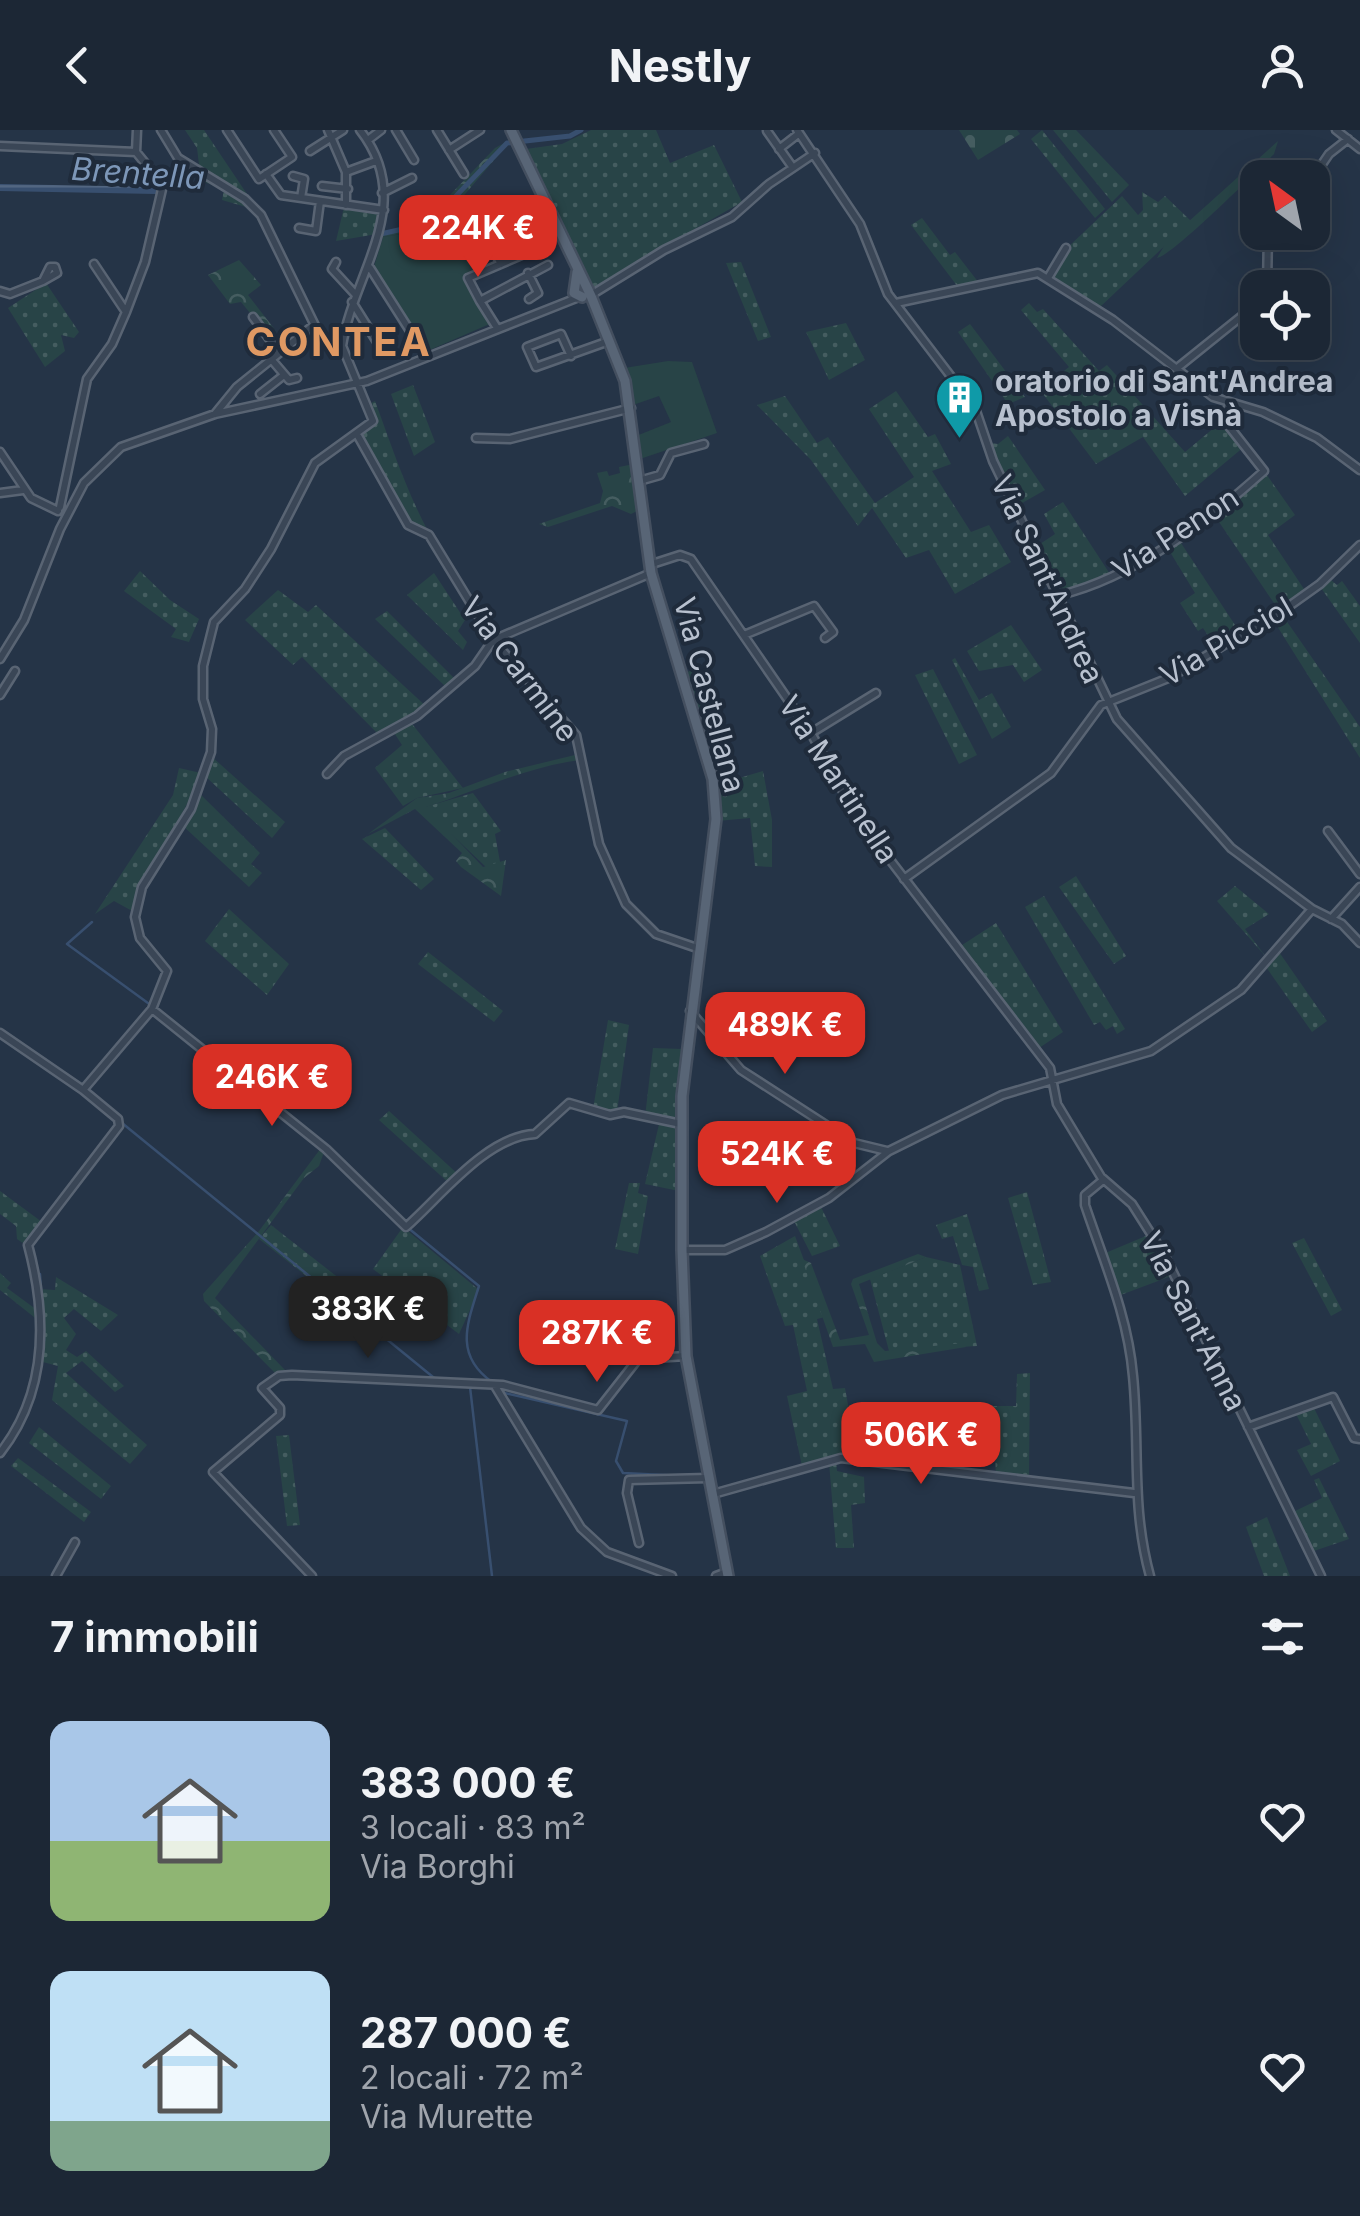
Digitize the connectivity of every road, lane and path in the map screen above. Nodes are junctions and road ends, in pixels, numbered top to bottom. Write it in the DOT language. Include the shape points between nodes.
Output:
graph roads {
  1 [pos="137,130"];
  2 [pos="162,130"];
  3 [pos="227,130"];
  4 [pos="274,130"];
  5 [pos="343,130"];
  6 [pos="360,130"];
  7 [pos="381,130"];
  8 [pos="396,130"];
  9 [pos="437,130"];
  10 [pos="480,130"];
  11 [pos="1336,130"];
  12 [pos="764,131"];
  13 [pos="797,132"];
  14 [pos="330,133"];
  15 [pos="515,138"];
  16 [pos="368,140"];
  17 [pos="1348,140"];
  18 [pos="0,146"];
  19 [pos="779,149"];
  20 [pos="1360,149"];
  21 [pos="449,150"];
  22 [pos="310,151"];
  23 [pos="136,152"];
  24 [pos="815,153"];
  25 [pos="414,160"];
  26 [pos="1325,160"];
  27 [pos="376,161"];
  28 [pos="184,164"];
  29 [pos="791,165"];
  30 [pos="346,172"];
  31 [pos="266,174"];
  32 [pos="464,174"];
  33 [pos="293,176"];
  34 [pos="412,178"];
  35 [pos="163,186"];
  36 [pos="322,186"];
  37 [pos="348,189"];
  38 [pos="382,193"];
  39 [pos="301,198"];
  40 [pos="320,201"];
  41 [pos="346,205"];
  42 [pos="384,210"];
  43 [pos="299,228"];
  44 [pos="1066,248"];
  45 [pos="336,262"];
  46 [pos="94,264"];
  47 [pos="501,264"];
  48 [pos="548,265"];
  49 [pos="370,268"];
  50 [pos="528,273"];
  51 [pos="1048,278"];
  52 [pos="43,281"];
  53 [pos="0,291"];
  54 [pos="581,292"];
  55 [pos="353,298"];
  56 [pos="529,299"];
  57 [pos="480,300"];
  58 [pos="896,303"];
  59 [pos="126,312"];
  60 [pos="253,318"];
  61 [pos="1240,319"];
  62 [pos="314,325"];
  63 [pos="497,328"];
  64 [pos="610,341"];
  65 [pos="379,344"];
  66 [pos="342,346"];
  67 [pos="280,352"];
  68 [pos="426,356"];
  69 [pos="571,356"];
  70 [pos="271,359"];
  71 [pos="1176,369"];
  72 [pos="284,375"];
  73 [pos="297,378"];
  74 [pos="360,383"];
  75 [pos="260,394"];
  76 [pos="1229,404"];
  77 [pos="630,408"];
  78 [pos="215,414"];
  79 [pos="358,436"];
  80 [pos="476,438"];
  81 [pos="704,444"];
  82 [pos="0,452"];
  83 [pos="1360,470"];
  84 [pos="639,480"];
  85 [pos="23,490"];
  86 [pos="0,493"];
  87 [pos="62,509"];
  88 [pos="1360,544"];
  89 [pos="650,569"];
  90 [pos="1060,595"];
  91 [pos="743,635"];
  92 [pos="825,638"];
  93 [pos="493,640"];
  94 [pos="0,660"];
  95 [pos="15,672"];
  96 [pos="876,693"];
  97 [pos="0,695"];
  98 [pos="1106,702"];
  99 [pos="811,734"];
  100 [pos="327,774"];
  101 [pos="1328,832"];
  102 [pos="1360,874"];
  103 [pos="904,879"];
  104 [pos="1360,887"];
  105 [pos="1312,909"];
  106 [pos="1331,918"];
  107 [pos="1360,944"];
  108 [pos="697,948"];
  109 [pos="152,1008"];
  110 [pos="690,1011"];
  111 [pos="0,1034"];
  112 [pos="1055,1078"];
  113 [pos="83,1090"];
  114 [pos="681,1124"];
  115 [pos="888,1151"];
  116 [pos="1103,1180"];
  117 [pos="682,1250"];
  118 [pos="686,1356"];
  119 [pos="495,1386"];
  120 [pos="1248,1427"];
  121 [pos="1360,1439"];
  122 [pos="0,1452"];
  123 [pos="708,1478"];
  124 [pos="1134,1492"];
  125 [pos="712,1494"];
  126 [pos="75,1542"];
  127 [pos="639,1543"];
  128 [pos="723,1575"];
  129 [pos="56,1576"];
  130 [pos="312,1576"];
  131 [pos="672,1576"];
  132 [pos="1150,1576"];
  133 [pos="1321,1576"];
  1 -- 23 [label="street"];
  2 -- 28 [label="street"];
  3 -- 31 [label="street" via="259,178"];
  4 -- 31 [label="street" via="292,157"];
  5 -- 14 [label="street"];
  6 -- 16 [label="street"];
  7 -- 16 [label="street"];
  8 -- 25 [label="street"];
  9 -- 21 [label="street"];
  10 -- 21 [label="street"];
  11 -- 17 [label="street"];
  12 -- 19 [label="street"];
  13 -- 19 [label="street"];
  13 -- 24 [label="street, Via Sant'Andrea"];
  14 -- 22 [label="street"];
  14 -- 30 [label="street"];
  15 -- 54 [label="main road"];
  16 -- 27 [label="street"];
  17 -- 20 [label="street"];
  17 -- 26 [label="street"];
  18 -- 23 [label="street"];
  19 -- 29 [label="street"];
  21 -- 32 [label="street"];
  23 -- 35 [label="street"];
  24 -- 54 [label="street" via="732,216"];
  24 -- 58 [label="street, Via Sant'Andrea" via="860,224"];
  27 -- 30 [label="street"];
  27 -- 38 [label="street"];
  28 -- 35 [label="street"];
  28 -- 62 [label="street" via="250,202"];
  30 -- 37 [label="street"];
  31 -- 39 [label="street" via="281,195"];
  33 -- 39 [label="street" via="304,179"];
  34 -- 38 [label="street"];
  35 -- 59 [label="street"];
  36 -- 37 [label="street"];
  37 -- 41 [label="street"];
  38 -- 42 [label="street"];
  39 -- 40 [label="street"];
  40 -- 41 [label="street"];
  40 -- 43 [label="street" via="316,231"];
  41 -- 42 [label="street"];
  42 -- 49 [label="street"];
  44 -- 51 [label="street"];
  45 -- 55 [label="street" via="332,269"];
  46 -- 59 [label="street"];
  47 -- 47 [label="street" via="526,250 498,202 475,216"];
  47 -- 57 [label="street" via="469,278"];
  48 -- 50 [label="street"];
  49 -- 55 [label="street"];
  49 -- 68 [label="street"];
  50 -- 56 [label="street" via="538,294"];
  50 -- 57 [label="street"];
  51 -- 58 [label="street" via="1027,272"];
  51 -- 71 [label="street"];
  52 -- 53 [label="street" via="10,294"];
  54 -- 63 [label="street"];
  54 -- 64 [label="main road, Via Castellana"];
  55 -- 65 [label="street"];
  55 -- 66 [label="street"];
  57 -- 63 [label="street"];
  58 -- 90 [label="street, Via Sant'Andrea" via="975,408 993,461"];
  59 -- 87 [label="street" via="87,378"];
  60 -- 67 [label="street"];
  61 -- 71 [label="street"];
  62 -- 66 [label="street" via="325,343"];
  62 -- 67 [label="street"];
  63 -- 68 [label="street"];
  64 -- 69 [label="street"];
  64 -- 77 [label="main road, Via Castellana"];
  66 -- 74 [label="street"];
  67 -- 70 [label="street"];
  68 -- 74 [label="street"];
  69 -- 69 [label="street" via="561,334 527,347 536,367"];
  70 -- 72 [label="street"];
  70 -- 78 [label="street"];
  71 -- 76 [label="street"];
  72 -- 73 [label="street"];
  72 -- 75 [label="street"];
  74 -- 78 [label="street"];
  74 -- 79 [label="street" via="373,421"];
  76 -- 83 [label="street" via="1318,438"];
  76 -- 90 [label="street, Via Penon" via="1224,420 1264,470 1187,533 1087,589"];
  77 -- 80 [label="street" via="510,439"];
  77 -- 84 [label="main road, Via Castellana"];
  78 -- 87 [label="street" via="122,447"];
  79 -- 93 [label="street, Via Carmine" via="408,524 429,535"];
  79 -- 109 [label="street" via="315,463 271,549 214,622 202,666 211,752 190,809 142,887 135,917 147,950 167,968"];
  81 -- 84 [label="street" via="672,454 660,475"];
  82 -- 85 [label="street"];
  84 -- 89 [label="main road, Via Castellana"];
  85 -- 86 [label="street"];
  85 -- 87 [label="street" via="41,507"];
  87 -- 94 [label="street" via="24,620"];
  88 -- 98 [label="street, Via Picciol" via="1292,604 1172,676"];
  89 -- 91 [label="street, Via Martinella" via="688,556"];
  89 -- 93 [label="street"];
  89 -- 108 [label="main road, Via Castellana" via="713,779 716,819"];
  90 -- 98 [label="street, Via Sant'Andrea"];
  91 -- 92 [label="street" via="814,606 832,632"];
  91 -- 99 [label="street, Via Martinella"];
  93 -- 100 [label="street" via="476,666 418,716 344,756"];
  93 -- 108 [label="street, Via Carmine" via="576,735 599,844 626,904 656,934"];
  95 -- 97 [label="street"];
  96 -- 99 [label="street"];
  98 -- 103 [label="street" via="1051,773"];
  98 -- 105 [label="street, Via Sant'Andrea" via="1230,848"];
  99 -- 103 [label="street, Via Martinella" via="857,817"];
  101 -- 102 [label="street"];
  103 -- 112 [label="street, Via Martinella"];
  104 -- 106 [label="street"];
  105 -- 106 [label="street, Via Sant'Andrea"];
  105 -- 112 [label="street" via="1240,990 1150,1051"];
  106 -- 107 [label="street, Via Sant'Andrea"];
  108 -- 110 [label="main road, Via Castellana"];
  109 -- 113 [label="street"];
  109 -- 114 [label="street" via="326,1149 406,1227 494,1146 540,1132 569,1103"];
  110 -- 114 [label="main road, Via Castellana"];
  110 -- 115 [label="street" via="740,1070 853,1142"];
  111 -- 113 [label="street"];
  112 -- 115 [label="street" via="1002,1095"];
  112 -- 116 [label="street, Via Sant'Anna" via="1058,1104"];
  113 -- 122 [label="street" via="119,1126 28,1245 37,1271 41,1344 30,1403"];
  114 -- 117 [label="main road, Via Castellana"];
  115 -- 117 [label="street" via="829,1198 766,1232 725,1250"];
  116 -- 120 [label="street, Via Sant'Anna" via="1132,1204 1164,1256"];
  116 -- 124 [label="street" via="1085,1195 1085,1205 1128,1335"];
  117 -- 118 [label="main road, Via Castellana"];
  118 -- 119 [label="street" via="638,1360 598,1410"];
  118 -- 123 [label="main road, Via Castellana"];
  119 -- 130 [label="street" via="292,1375 262,1388 280,1415 214,1472"];
  119 -- 131 [label="street" via="582,1528 607,1552"];
  120 -- 121 [label="street" via="1333,1396"];
  120 -- 133 [label="street, Via Sant'Anna"];
  123 -- 125 [label="main road, Via Castellana"];
  123 -- 127 [label="street" via="630,1480"];
  124 -- 125 [label="street" via="840,1458"];
  124 -- 132 [label="street"];
  125 -- 128 [label="main road, Via Castellana"];
  126 -- 129 [label="street"];
}
